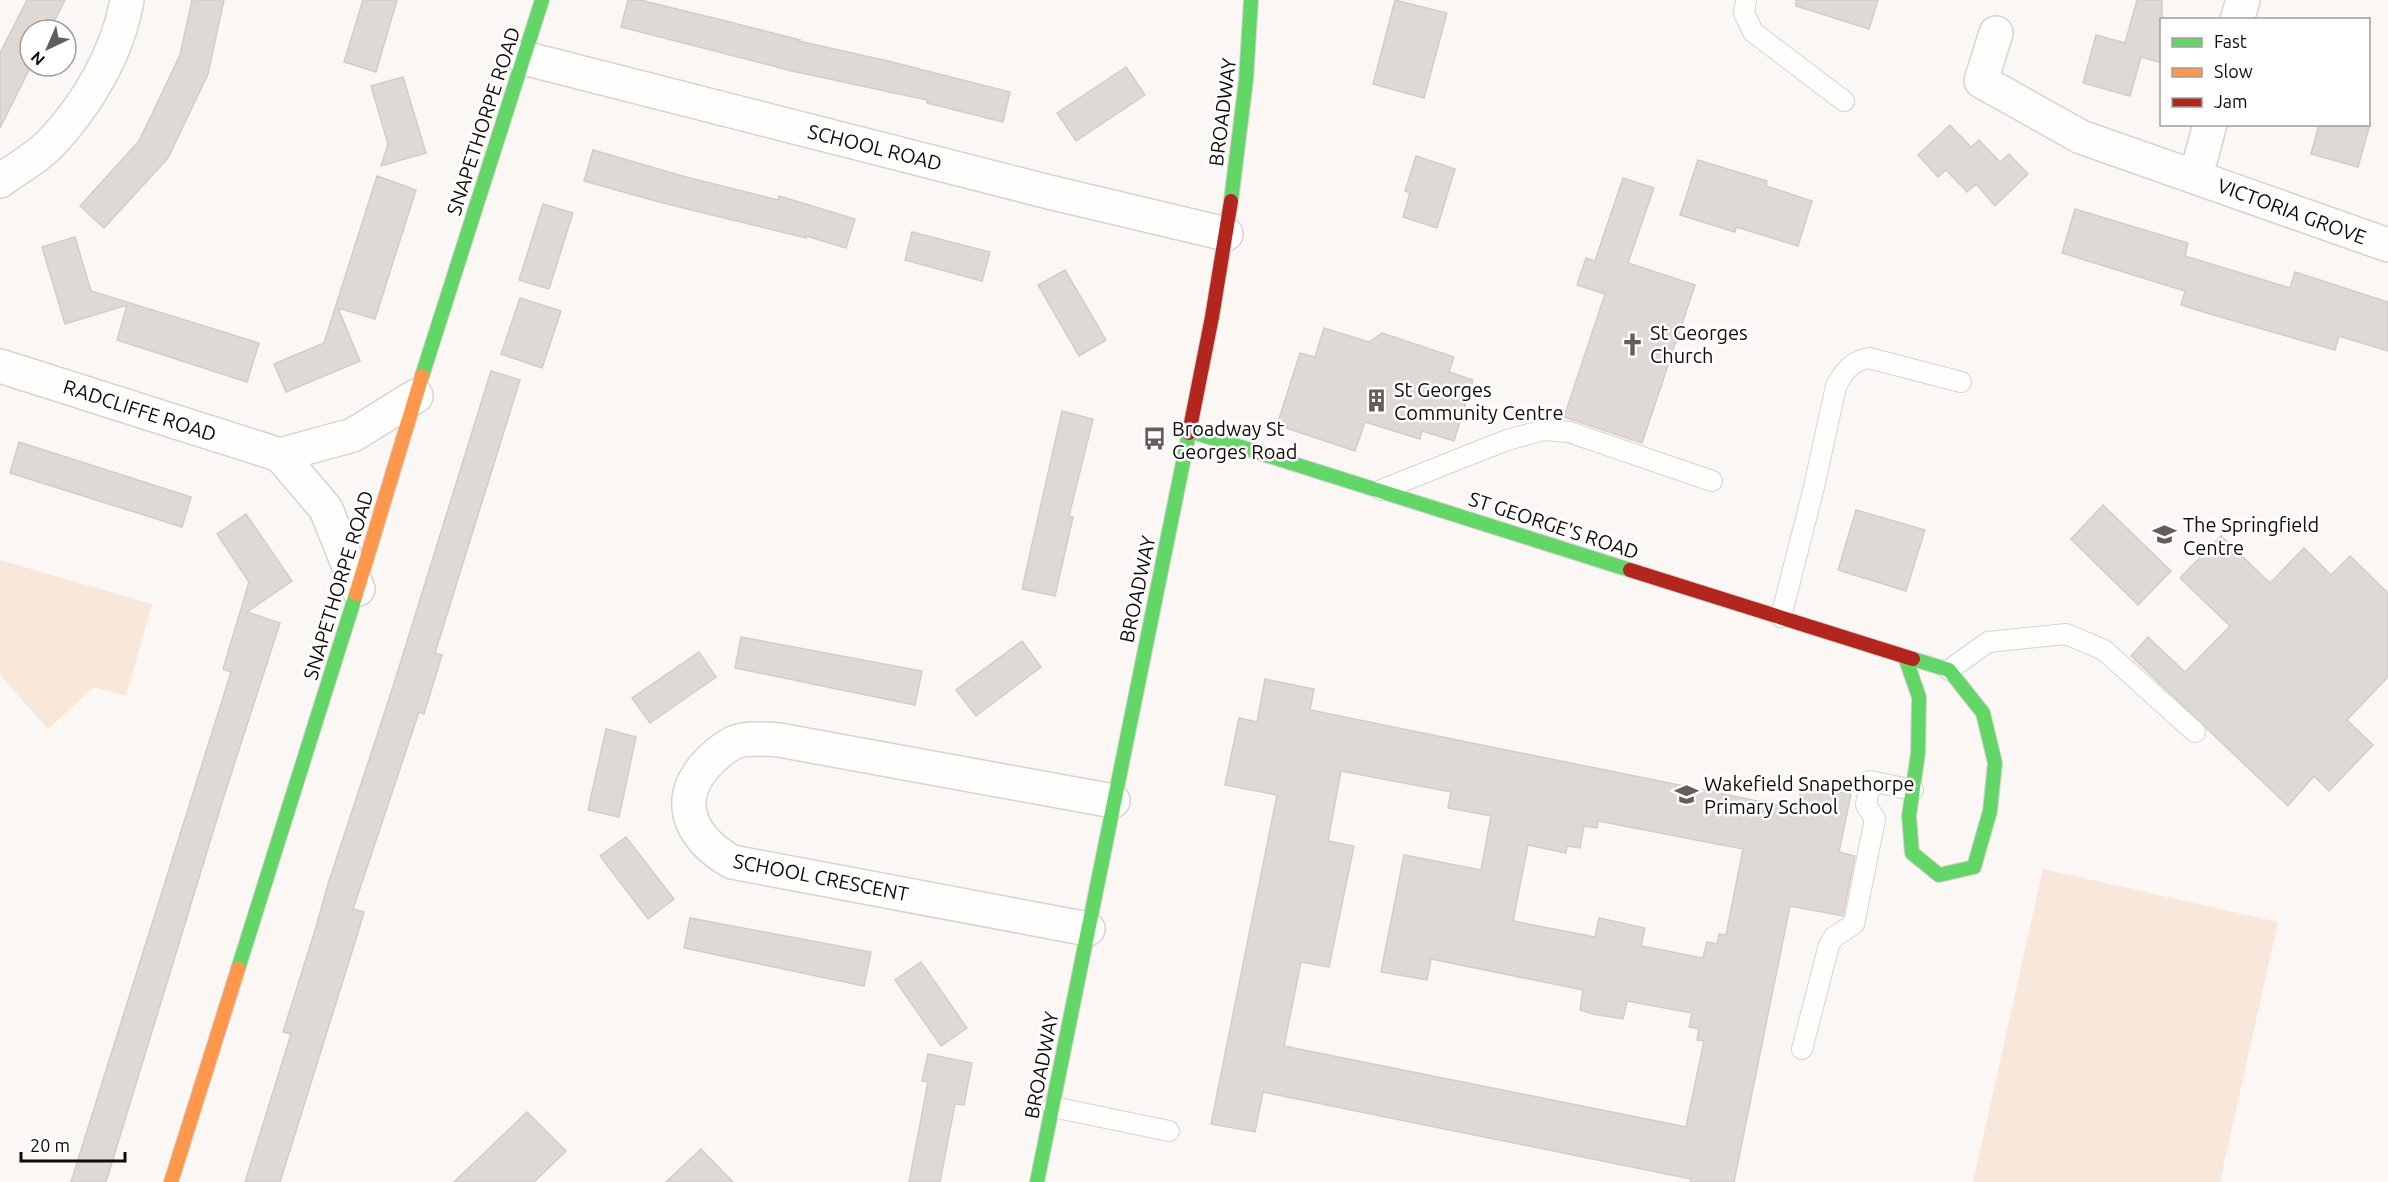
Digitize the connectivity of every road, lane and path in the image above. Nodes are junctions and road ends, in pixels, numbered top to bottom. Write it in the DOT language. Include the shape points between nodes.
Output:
graph roads {
  1 [pos="127,0"];
  2 [pos="542,0"];
  3 [pos="1251,0"];
  4 [pos="1746,0"];
  5 [pos="2243,0"];
  6 [pos="2238,18"];
  7 [pos="1996,33"];
  8 [pos="524,58"];
  9 [pos="1844,101"];
  10 [pos="2209,126"];
  11 [pos="2196,176"];
  12 [pos="0,181"];
  13 [pos="1226,234"];
  14 [pos="2388,245"];
  15 [pos="0,366"];
  16 [pos="1961,382"];
  17 [pos="416,396"];
  18 [pos="1190,431"];
  19 [pos="280,455"];
  20 [pos="1712,481"];
  21 [pos="1381,490"];
  22 [pos="358,589"];
  23 [pos="1780,617"];
  24 [pos="1905,657"];
  25 [pos="1949,670"];
  26 [pos="2195,732"];
  27 [pos="1913,790"];
  28 [pos="1113,801"];
  29 [pos="1088,929"];
  30 [pos="1802,1049"];
  31 [pos="1053,1107"];
  32 [pos="1169,1131"];
  33 [pos="171,1182"];
  34 [pos="1037,1182"];
  1 -- 12 [label="street" via="124,20 96,85 48,146"];
  2 -- 8 [label="street, SNAPETHORPE ROAD"];
  3 -- 13 [label="street, BROADWAY" via="1249,57"];
  4 -- 9 [label="lane" via="1744,13 1753,32"];
  5 -- 6 [label="street"];
  7 -- 11 [label="street, VICTORIA GROVE" via="1981,81 2081,137"];
  8 -- 13 [label="street, SCHOOL ROAD"];
  8 -- 17 [label="street, SNAPETHORPE ROAD"];
  10 -- 11 [label="street, VICTORIA GROVE"];
  11 -- 14 [label="street, VICTORIA GROVE"];
  13 -- 18 [label="street, BROADWAY"];
  15 -- 19 [label="street, RADCLIFFE ROAD"];
  16 -- 23 [label="lane" via="1869,358 1856,360 1843,374 1836,386"];
  17 -- 19 [label="street" via="353,435"];
  17 -- 22 [label="street, SNAPETHORPE ROAD"];
  18 -- 21 [label="street, ST GEORGE'S ROAD"];
  18 -- 28 [label="street, BROADWAY"];
  19 -- 22 [label="street" via="326,509"];
  20 -- 21 [label="lane" via="1569,432 1544,430 1507,440"];
  21 -- 23 [label="street, ST GEORGE'S ROAD"];
  22 -- 33 [label="street, SNAPETHORPE ROAD"];
  23 -- 24 [label="street, ST GEORGE'S ROAD"];
  24 -- 25 [label="street, ST GEORGE'S ROAD"];
  24 -- 27 [label="street" via="1919,697"];
  25 -- 26 [label="lane" via="1988,642 2066,634 2104,650"];
  25 -- 27 [label="street" via="1983,713 1995,763 1990,811 1974,867 1939,875 1912,853 1909,816"];
  27 -- 30 [label="lane" via="1870,781 1866,805 1875,819 1854,924 1829,945"];
  28 -- 29 [label="street, BROADWAY"];
  28 -- 29 [label="street, SCHOOL CRESCENT" via="896,760 755,739 734,742 715,755 691,788 688,813 699,836 714,852 732,862"];
  29 -- 31 [label="street, BROADWAY"];
  31 -- 32 [label="lane"];
  31 -- 34 [label="street, BROADWAY"];
}
